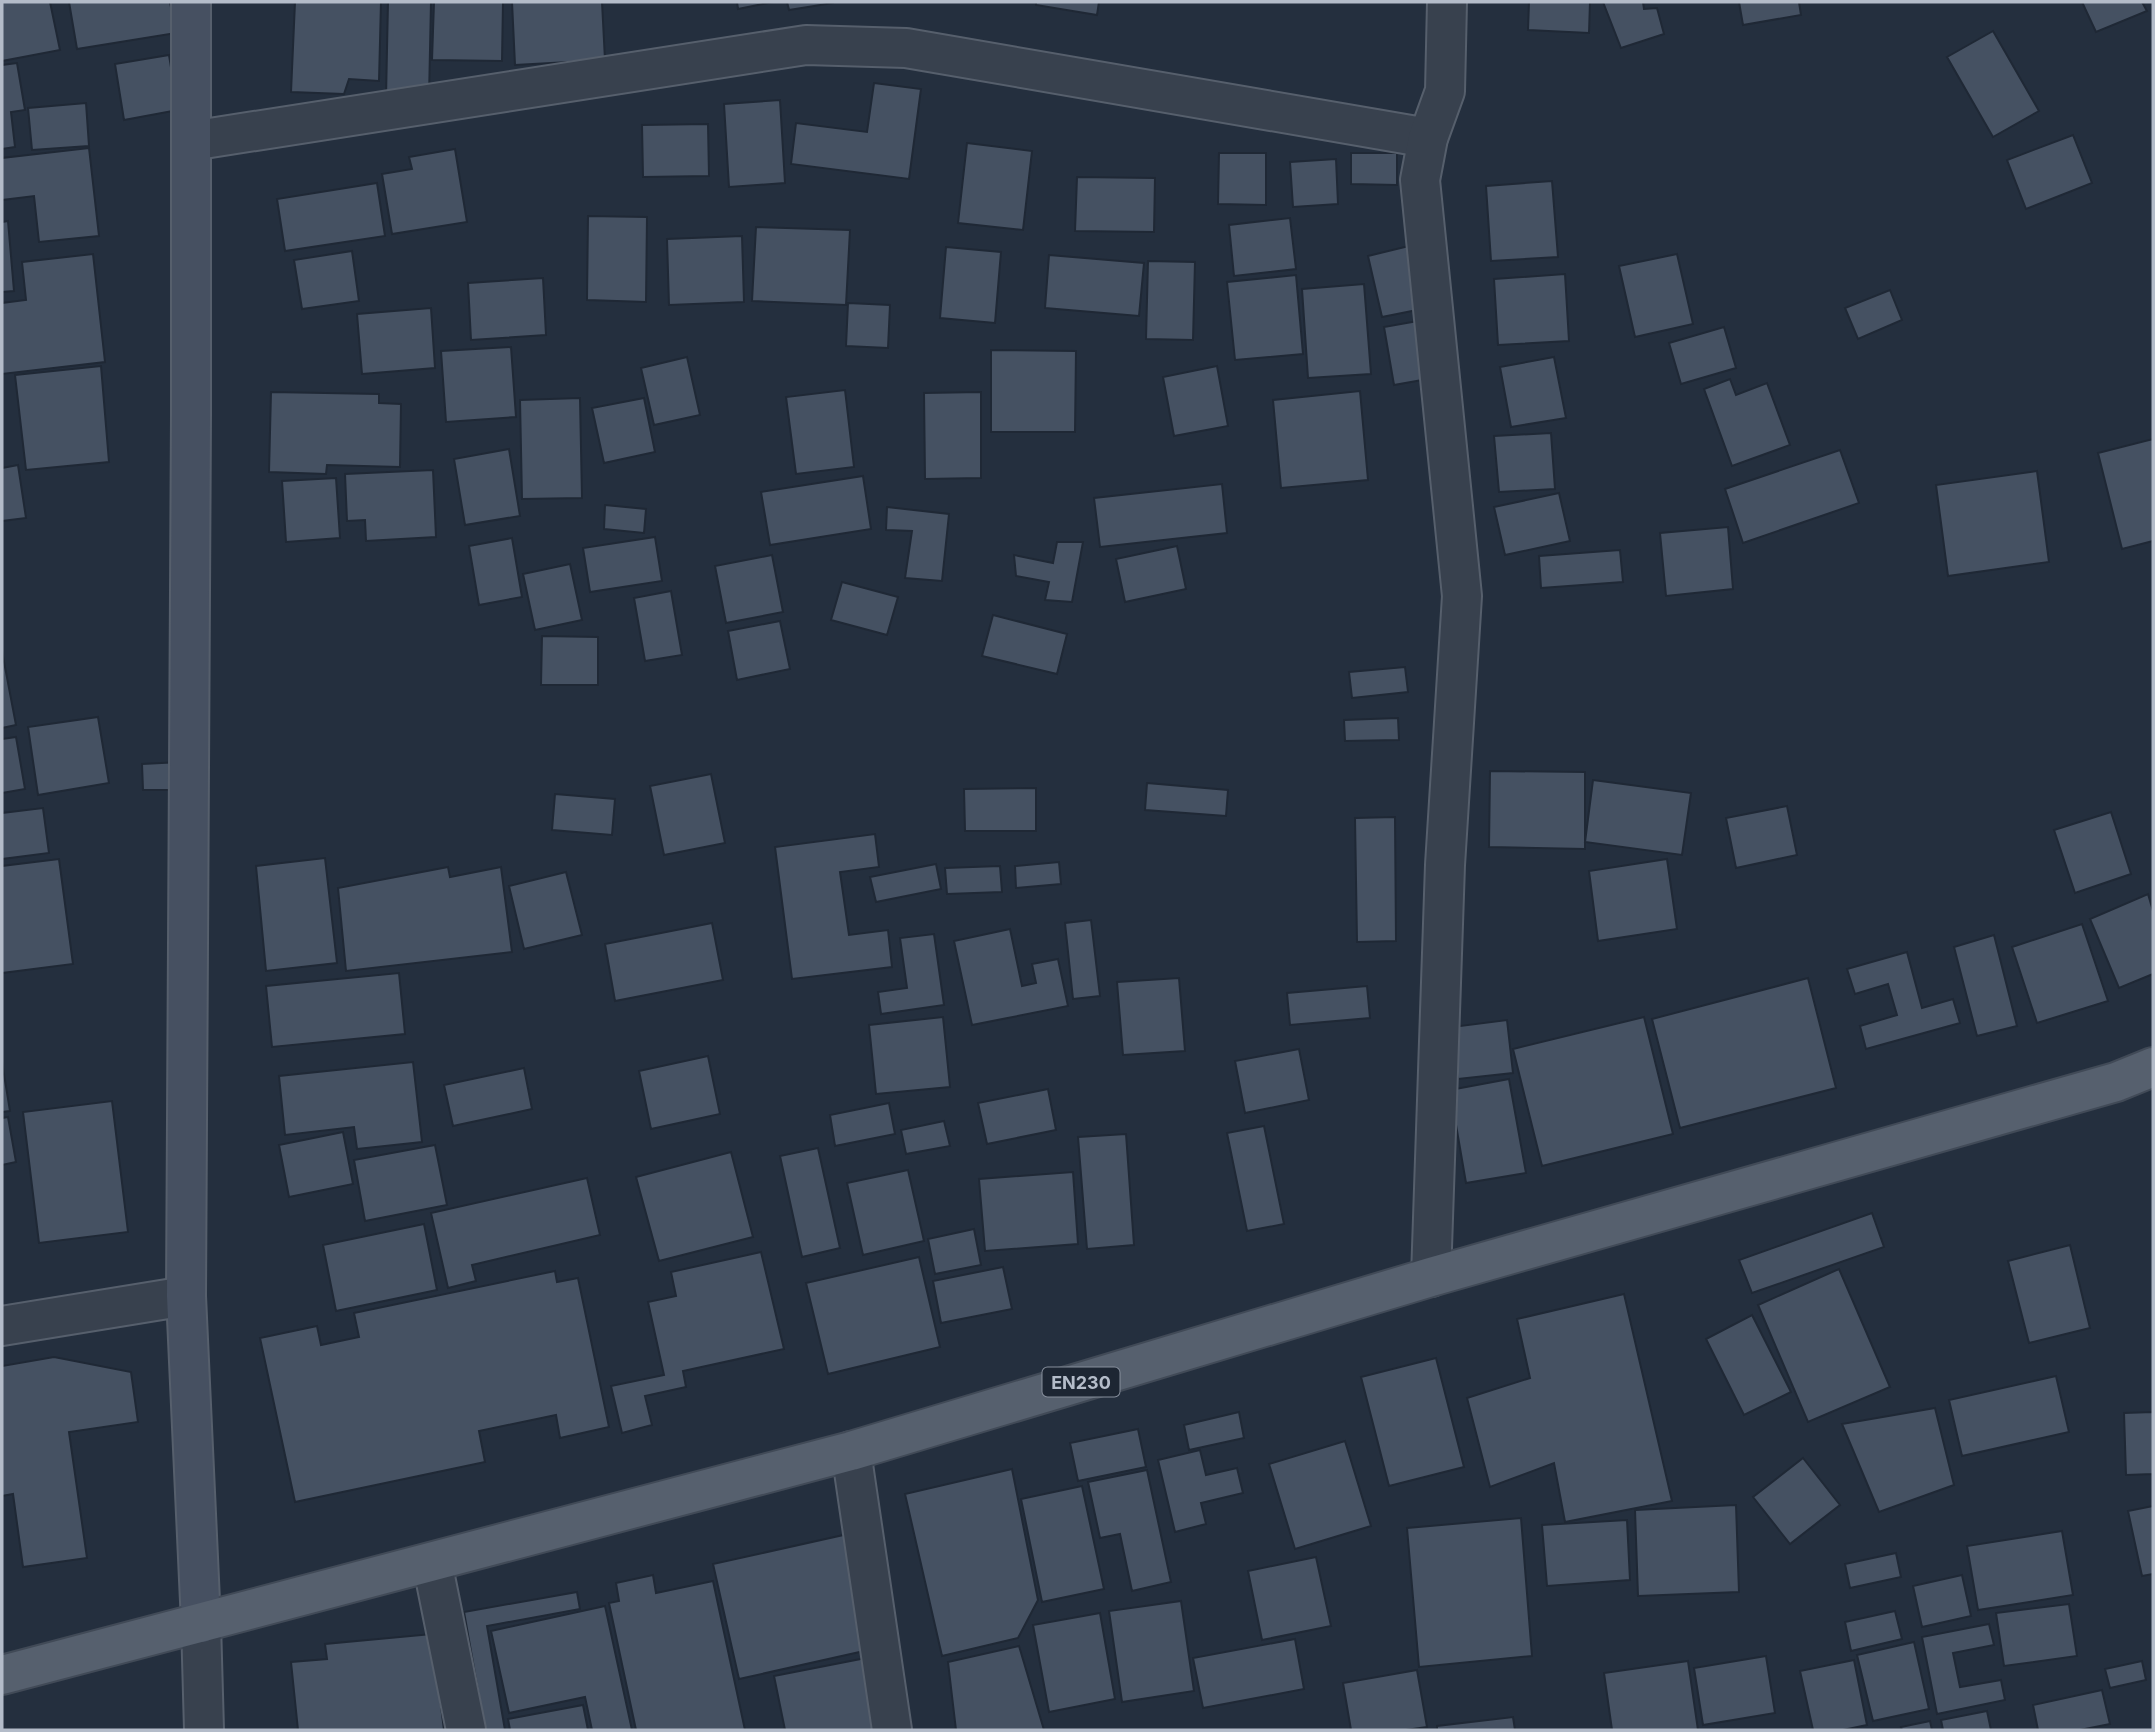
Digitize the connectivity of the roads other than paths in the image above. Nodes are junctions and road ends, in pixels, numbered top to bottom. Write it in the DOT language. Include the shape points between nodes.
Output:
graph roads {
  1 [pos="191,2"];
  2 [pos="1447,2"];
  3 [pos="1428,138"];
  4 [pos="191,141"];
  5 [pos="2153,1067"];
  6 [pos="2116,1082"];
  7 [pos="2153,1083"];
  8 [pos="1431,1277"];
  9 [pos="186,1296"];
  10 [pos="2,1326"];
  11 [pos="851,1451"];
  12 [pos="432,1562"];
  13 [pos="201,1623"];
  14 [pos="2,1675"];
  15 [pos="204,1730"];
  16 [pos="466,1730"];
  17 [pos="892,1730"];
  1 -- 4 [label="street"];
  2 -- 3 [label="street" via="1445,91"];
  3 -- 4 [label="street" via="906,48 806,45"];
  3 -- 8 [label="street" via="1420,180 1462,596 1445,865"];
  4 -- 9 [label="street"];
  5 -- 6 [label="main road, EN230"];
  6 -- 7 [label="street"];
  6 -- 8 [label="main road, EN230"];
  8 -- 11 [label="main road, EN230"];
  9 -- 10 [label="street"];
  9 -- 13 [label="street"];
  11 -- 12 [label="main road, EN230"];
  11 -- 17 [label="street"];
  12 -- 13 [label="main road, EN230"];
  12 -- 16 [label="street"];
  13 -- 14 [label="main road, EN230"];
  13 -- 15 [label="street"];
}
